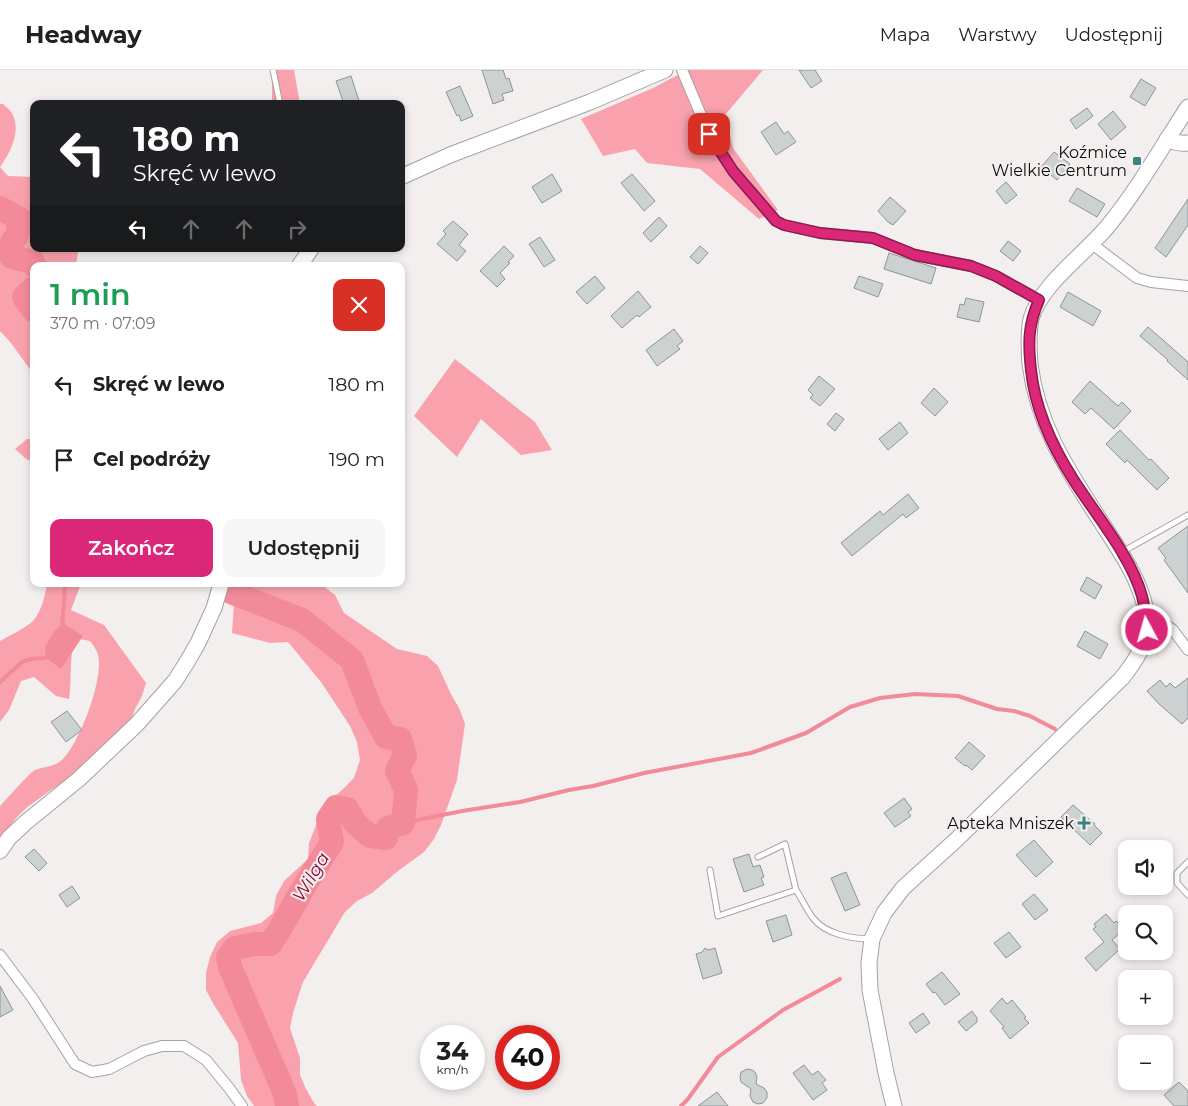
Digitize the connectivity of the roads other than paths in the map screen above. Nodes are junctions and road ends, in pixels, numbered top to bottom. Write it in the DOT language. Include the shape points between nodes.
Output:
graph roads {
  1 [pos="273,70"];
  2 [pos="665,70"];
  3 [pos="682,70"];
  4 [pos="279,100"];
  5 [pos="1188,107"];
  6 [pos="1167,139"];
  7 [pos="1188,142"];
  8 [pos="405,175"];
  9 [pos="1092,244"];
  10 [pos="1188,286"];
  11 [pos="1039,300"];
  12 [pos="1188,515"];
  13 [pos="1121,552"];
  14 [pos="220,587"];
  15 [pos="1146,611"];
  16 [pos="1188,650"];
  17 [pos="0,852"];
  18 [pos="758,857"];
  19 [pos="1188,862"];
  20 [pos="710,870"];
  21 [pos="796,890"];
  22 [pos="1188,895"];
  23 [pos="872,939"];
  24 [pos="0,955"];
  25 [pos="242,1106"];
  26 [pos="894,1106"];
  1 -- 4 [label="lane"];
  2 -- 8 [label="street"];
  3 -- 11 [label="street" via="709,134 733,171 776,221 820,233 873,238 915,255 971,266"];
  5 -- 6 [label="street"];
  6 -- 7 [label="street" via="1173,143"];
  6 -- 9 [label="street" via="1125,204"];
  9 -- 10 [label="street" via="1138,278"];
  9 -- 11 [label="street"];
  11 -- 13 [label="street" via="1031,320 1029,356 1045,426 1072,477"];
  12 -- 13 [label="lane"];
  13 -- 15 [label="street" via="1134,575"];
  14 -- 17 [label="street" via="198,643 175,681 138,724 79,780 25,823"];
  15 -- 16 [label="street" via="1173,630"];
  15 -- 23 [label="street" via="1144,642 1122,678 904,888 884,913"];
  18 -- 21 [label="lane" via="785,844"];
  19 -- 22 [label="lane" via="1177,873 1177,883"];
  20 -- 21 [label="lane" via="718,916"];
  21 -- 23 [label="lane" via="814,920 828,930 843,936"];
  23 -- 26 [label="street" via="870,990"];
  24 -- 25 [label="street" via="75,1064 92,1072 109,1069 144,1050 184,1046 206,1060"];
}
